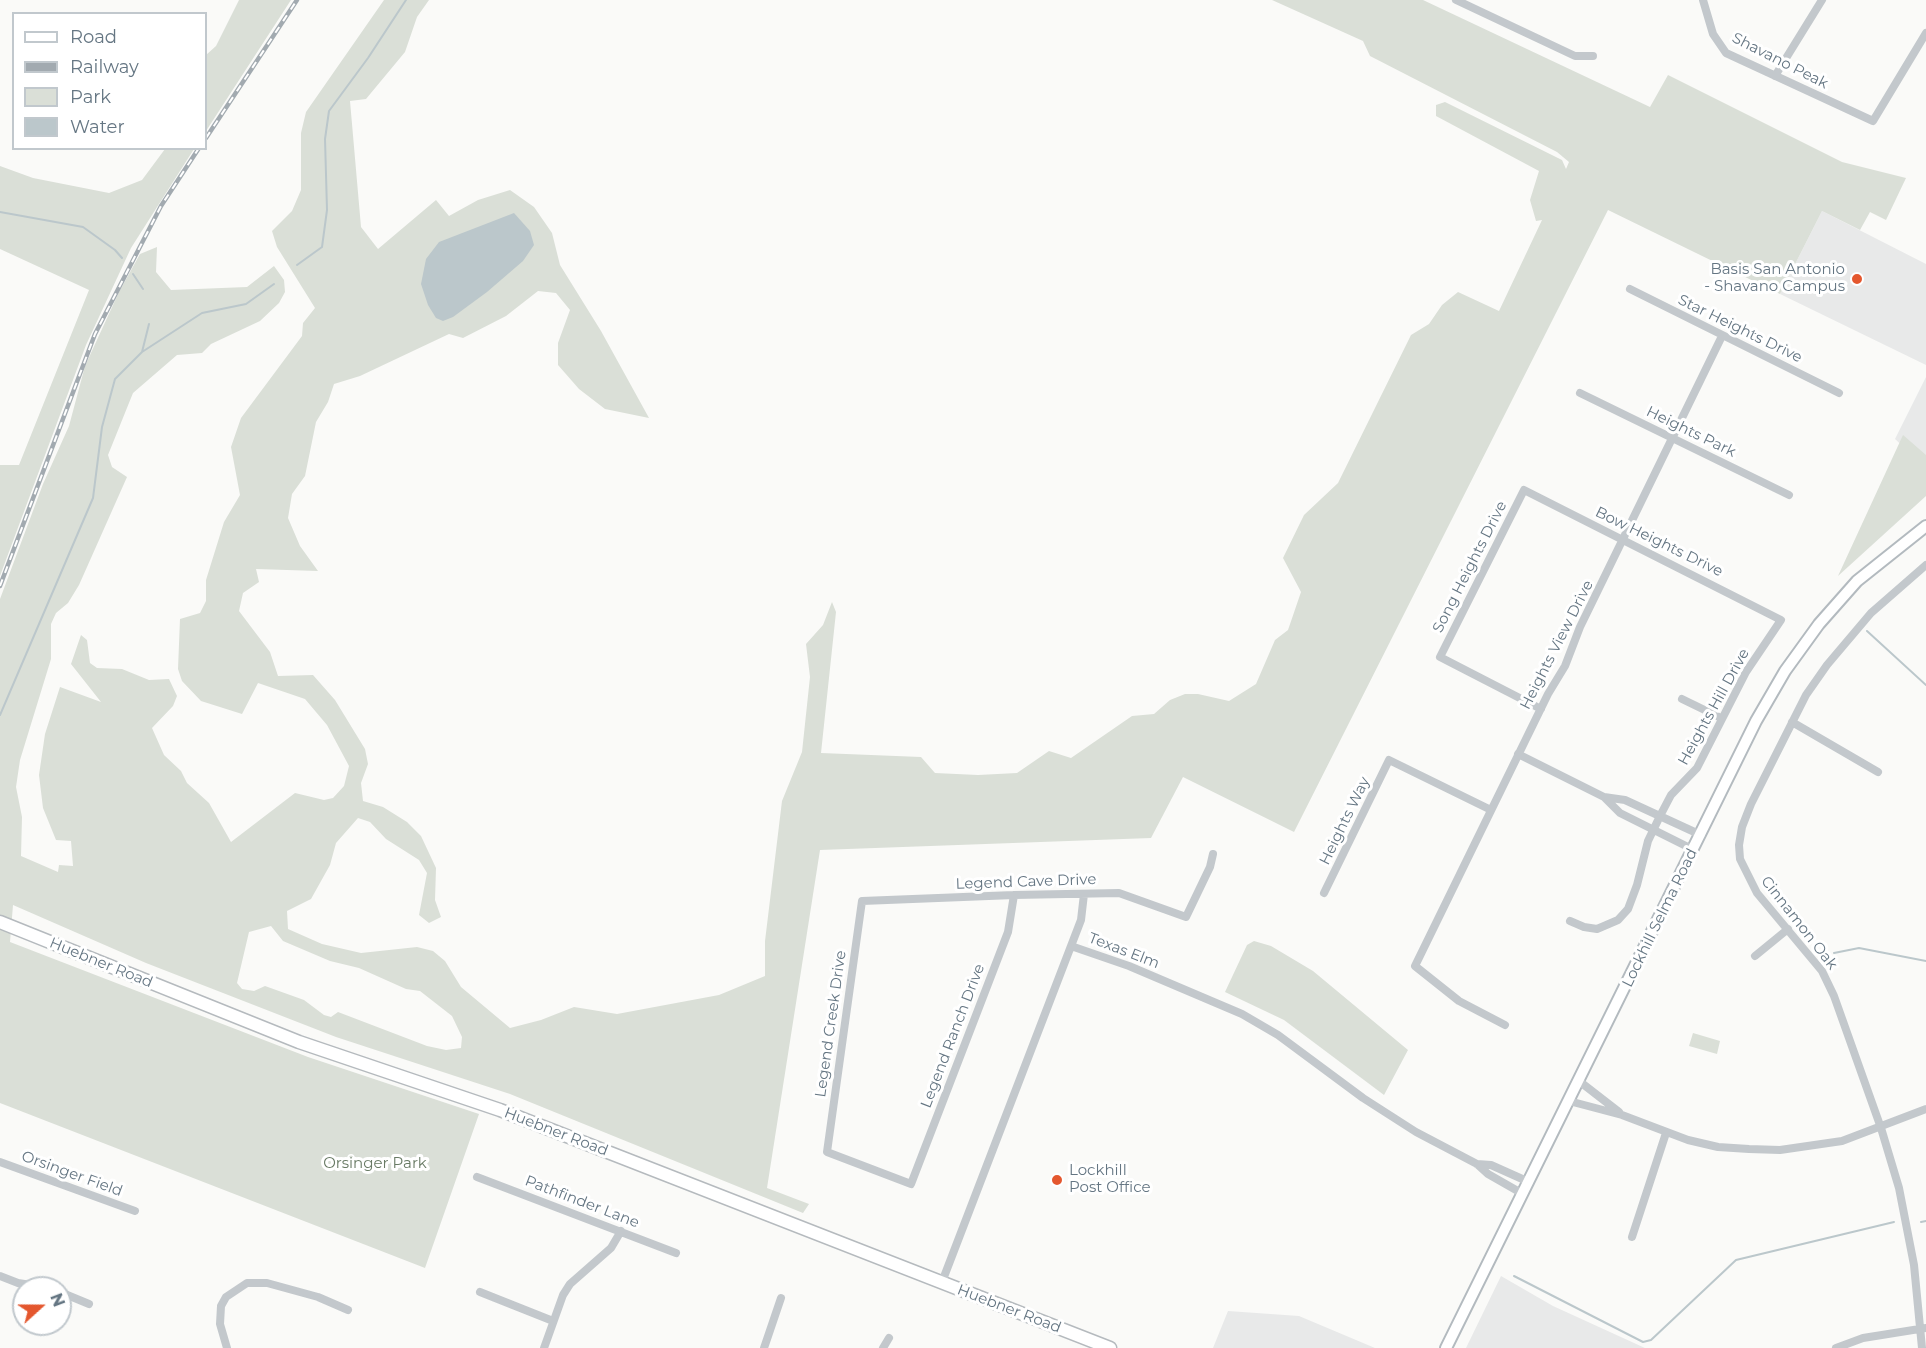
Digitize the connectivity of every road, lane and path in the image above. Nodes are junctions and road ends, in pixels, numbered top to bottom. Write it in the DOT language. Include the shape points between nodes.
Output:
graph roads {
  1 [pos="1456,0"];
  2 [pos="1703,0"];
  3 [pos="1822,0"];
  4 [pos="1926,33"];
  5 [pos="1593,56"];
  6 [pos="1775,76"];
  7 [pos="1630,289"];
  8 [pos="1722,336"];
  9 [pos="1580,393"];
  10 [pos="1839,393"];
  11 [pos="1672,437"];
  12 [pos="1524,490"];
  13 [pos="1789,495"];
  14 [pos="1926,526"];
  15 [pos="1625,540"];
  16 [pos="1926,565"];
  17 [pos="1781,620"];
  18 [pos="1682,699"];
  19 [pos="1541,709"];
  20 [pos="1721,718"];
  21 [pos="1792,722"];
  22 [pos="1518,754"];
  23 [pos="1878,772"];
  24 [pos="1604,797"];
  25 [pos="1491,810"];
  26 [pos="1660,816"];
  27 [pos="1653,829"];
  28 [pos="1701,835"];
  29 [pos="1694,850"];
  30 [pos="1213,854"];
  31 [pos="1324,893"];
  32 [pos="1084,894"];
  33 [pos="1014,895"];
  34 [pos="862,901"];
  35 [pos="1570,921"];
  36 [pos="2,923"];
  37 [pos="1788,929"];
  38 [pos="1071,946"];
  39 [pos="1755,956"];
  40 [pos="1506,1025"];
  41 [pos="1580,1080"];
  42 [pos="1569,1101"];
  43 [pos="1926,1109"];
  44 [pos="1622,1115"];
  45 [pos="1881,1128"];
  46 [pos="1666,1133"];
  47 [pos="827,1152"];
  48 [pos="0,1162"];
  49 [pos="1477,1164"];
  50 [pos="477,1177"];
  51 [pos="1529,1182"];
  52 [pos="1523,1194"];
  53 [pos="135,1211"];
  54 [pos="621,1232"];
  55 [pos="1632,1237"];
  56 [pos="676,1253"];
  57 [pos="942,1282"];
  58 [pos="480,1292"];
  59 [pos="72,1297"];
  60 [pos="781,1298"];
  61 [pos="89,1304"];
  62 [pos="348,1310"];
  63 [pos="553,1321"];
  64 [pos="1923,1329"];
  65 [pos="889,1338"];
  66 [pos="227,1348"];
  67 [pos="544,1348"];
  68 [pos="764,1348"];
  69 [pos="884,1348"];
  70 [pos="1110,1348"];
  71 [pos="1446,1348"];
  72 [pos="1836,1348"];
  73 [pos="1922,1348"];
  1 -- 5 [label="street" via="1575,56"];
  2 -- 6 [label="street, Shavano Peak" via="1721,48"];
  3 -- 6 [label="street"];
  4 -- 6 [label="street, Shavano Peak" via="1873,121"];
  7 -- 8 [label="street, Star Heights Drive"];
  8 -- 10 [label="street, Star Heights Drive"];
  8 -- 11 [label="street, Heights View Drive"];
  9 -- 11 [label="street, Heights Park"];
  11 -- 13 [label="street, Heights Park"];
  11 -- 15 [label="street, Heights View Drive"];
  12 -- 15 [label="street, Bow Heights Drive"];
  12 -- 19 [label="street, Song Heights Drive" via="1440,657"];
  14 -- 28 [label="main road, Lockhill Selma Road" via="1857,581 1812,633 1756,721"];
  15 -- 17 [label="street, Bow Heights Drive"];
  15 -- 19 [label="street, Heights View Drive"];
  16 -- 21 [label="street, Cinnamon Oak" via="1871,613 1827,665"];
  17 -- 20 [label="street, Heights Hill Drive"];
  18 -- 20 [label="street"];
  19 -- 22 [label="street, Heights View Drive"];
  20 -- 26 [label="street, Heights Hill Drive" via="1697,768 1671,795"];
  21 -- 23 [label="street"];
  21 -- 37 [label="street, Cinnamon Oak" via="1751,804 1739,845 1746,874 1757,893"];
  22 -- 24 [label="street"];
  22 -- 25 [label="street, Heights View Drive"];
  24 -- 26 [label="street" via="1625,800"];
  24 -- 27 [label="street" via="1620,813"];
  25 -- 31 [label="street, Heights Way" via="1389,760"];
  25 -- 40 [label="street, Heights View Drive" via="1415,966 1459,1001"];
  26 -- 27 [label="street, Heights Hill Drive"];
  26 -- 28 [label="street"];
  27 -- 29 [label="street"];
  27 -- 35 [label="street, Heights Hill Drive" via="1642,857 1634,898 1618,921 1597,929"];
  28 -- 29 [label="main road, Lockhill Selma Road"];
  29 -- 41 [label="main road, Lockhill Selma Road"];
  30 -- 32 [label="street, Legend Cave Drive" via="1186,916 1119,893"];
  32 -- 33 [label="street, Legend Cave Drive"];
  32 -- 38 [label="street" via="1084,909"];
  33 -- 34 [label="street, Legend Cave Drive"];
  33 -- 47 [label="street, Legend Ranch Drive" via="1008,932 910,1184"];
  34 -- 47 [label="street, Legend Creek Drive"];
  36 -- 57 [label="main road, Huebner Road" via="299,1042 500,1110"];
  37 -- 39 [label="street"];
  37 -- 45 [label="street, Cinnamon Oak" via="1828,983"];
  38 -- 49 [label="street, Texas Elm" via="1242,1014 1416,1132"];
  38 -- 57 [label="street, Texas Elm"];
  41 -- 42 [label="main road, Lockhill Selma Road"];
  41 -- 44 [label="street"];
  42 -- 44 [label="street"];
  42 -- 51 [label="main road, Lockhill Selma Road"];
  43 -- 45 [label="street"];
  44 -- 46 [label="street"];
  45 -- 46 [label="street" via="1842,1141 1780,1150 1718,1147"];
  45 -- 64 [label="street, Cinnamon Oak" via="1899,1188"];
  46 -- 55 [label="street"];
  48 -- 53 [label="street, Orsinger Field"];
  49 -- 51 [label="street, Texas Elm" via="1491,1165"];
  49 -- 52 [label="street, Texas Elm"];
  50 -- 54 [label="street, Pathfinder Lane"];
  51 -- 52 [label="main road, Lockhill Selma Road"];
  52 -- 71 [label="main road, Lockhill Selma Road"];
  54 -- 56 [label="street, Pathfinder Lane"];
  54 -- 63 [label="street" via="603,1257 570,1284"];
  57 -- 70 [label="main road, Huebner Road"];
  58 -- 63 [label="street"];
  59 -- 61 [label="street"];
  60 -- 68 [label="street"];
  62 -- 66 [label="street" via="278,1286 247,1283 226,1297 221,1306 220,1324"];
  63 -- 67 [label="street"];
  64 -- 72 [label="street" via="1863,1338"];
  64 -- 73 [label="street, Cinnamon Oak"];
  65 -- 69 [label="street"];
}
